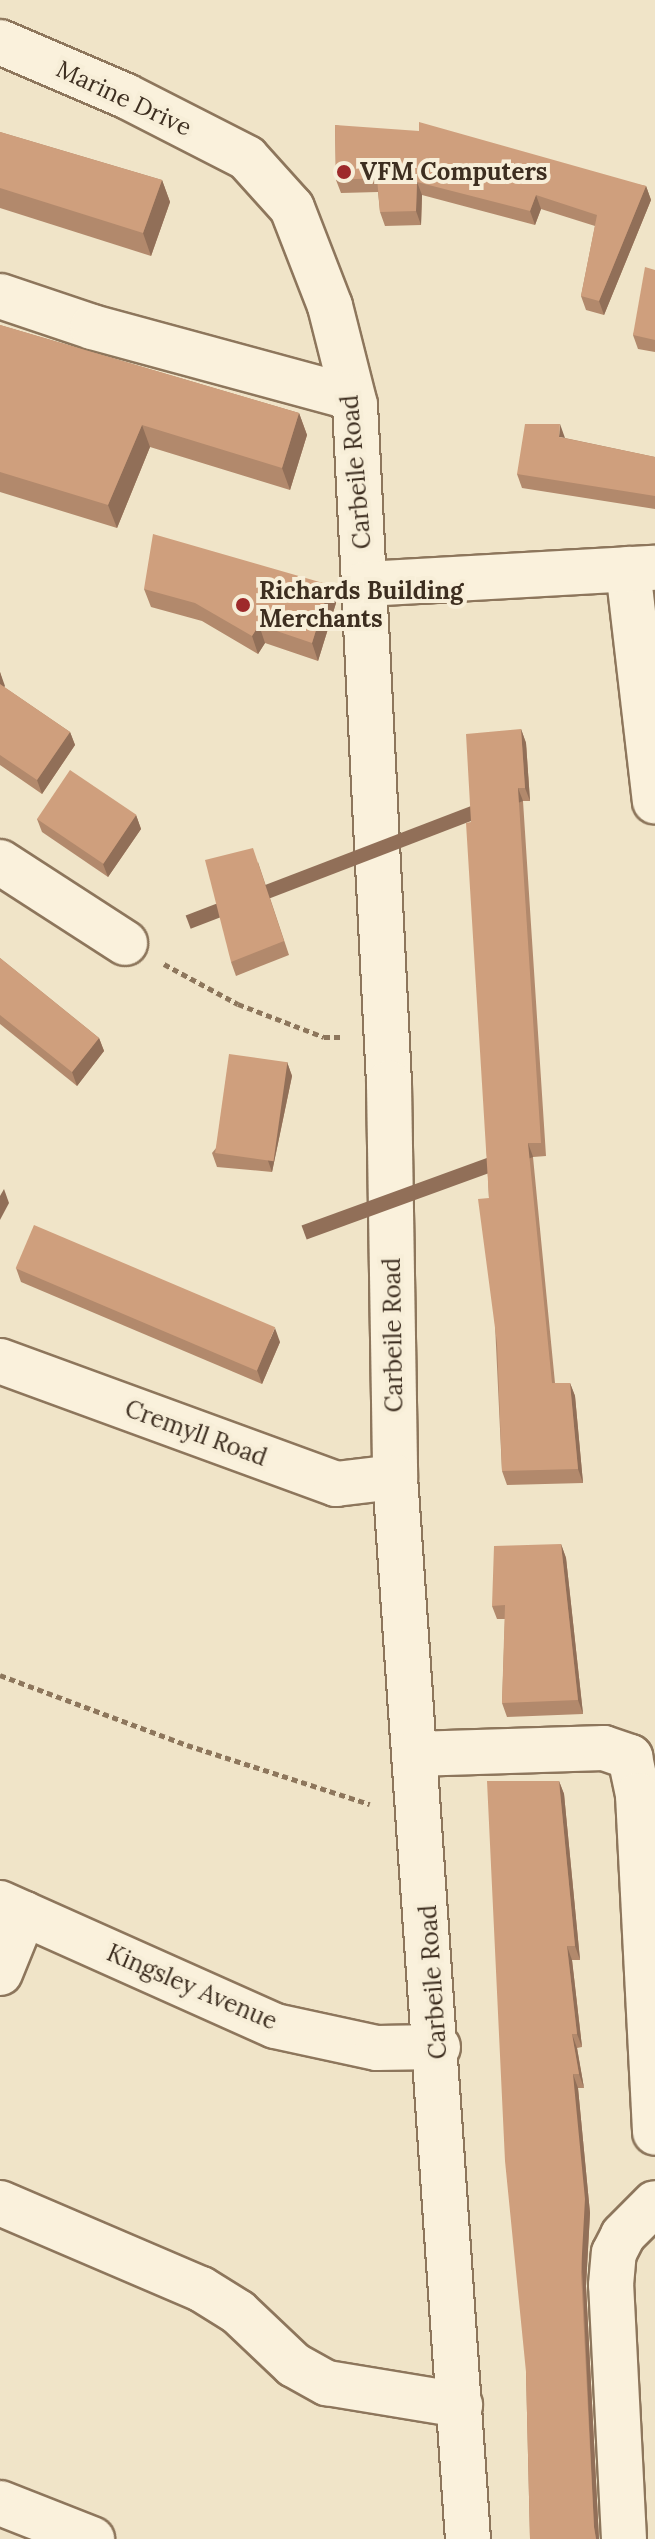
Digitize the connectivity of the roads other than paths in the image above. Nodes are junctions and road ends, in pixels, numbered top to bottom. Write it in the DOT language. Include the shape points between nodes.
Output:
graph roads {
  1 [pos="0,42"];
  2 [pos="247,158"];
  3 [pos="0,296"];
  4 [pos="353,398"];
  5 [pos="642,568"];
  6 [pos="365,584"];
  7 [pos="655,801"];
  8 [pos="0,862"];
  9 [pos="125,943"];
  10 [pos="0,1361"];
  11 [pos="395,1477"];
  12 [pos="414,1754"];
  13 [pos="12,1908"];
  14 [pos="0,1973"];
  15 [pos="438,2047"];
  16 [pos="655,2133"];
  17 [pos="0,2203"];
  18 [pos="655,2203"];
  19 [pos="460,2405"];
  20 [pos="0,2503"];
  21 [pos="92,2539"];
  22 [pos="468,2539"];
  23 [pos="624,2539"];
  1 -- 2 [label="street, Marine Drive" via="126,96"];
  2 -- 4 [label="street, Carbeile Road" via="292,208 330,306"];
  3 -- 4 [label="street" via="92,327"];
  4 -- 6 [label="street, Carbeile Road"];
  5 -- 6 [label="street"];
  5 -- 7 [label="street"];
  6 -- 11 [label="street, Carbeile Road" via="387,1039"];
  8 -- 9 [label="street"];
  10 -- 11 [label="street, Cremyll Road" via="336,1484"];
  11 -- 12 [label="street, Carbeile Road"];
  12 -- 15 [label="street, Carbeile Road"];
  12 -- 16 [label="street" via="604,1748 630,1757 638,1795"];
  13 -- 14 [label="street"];
  13 -- 15 [label="street, Kingsley Avenue" via="275,2026 377,2048"];
  15 -- 19 [label="street, Carbeile Road"];
  17 -- 19 [label="street" via="201,2289 238,2312 294,2365 327,2383"];
  18 -- 23 [label="street" via="623,2235 614,2253 611,2285"];
  19 -- 22 [label="street, Carbeile Road"];
  20 -- 21 [label="street"];
}
